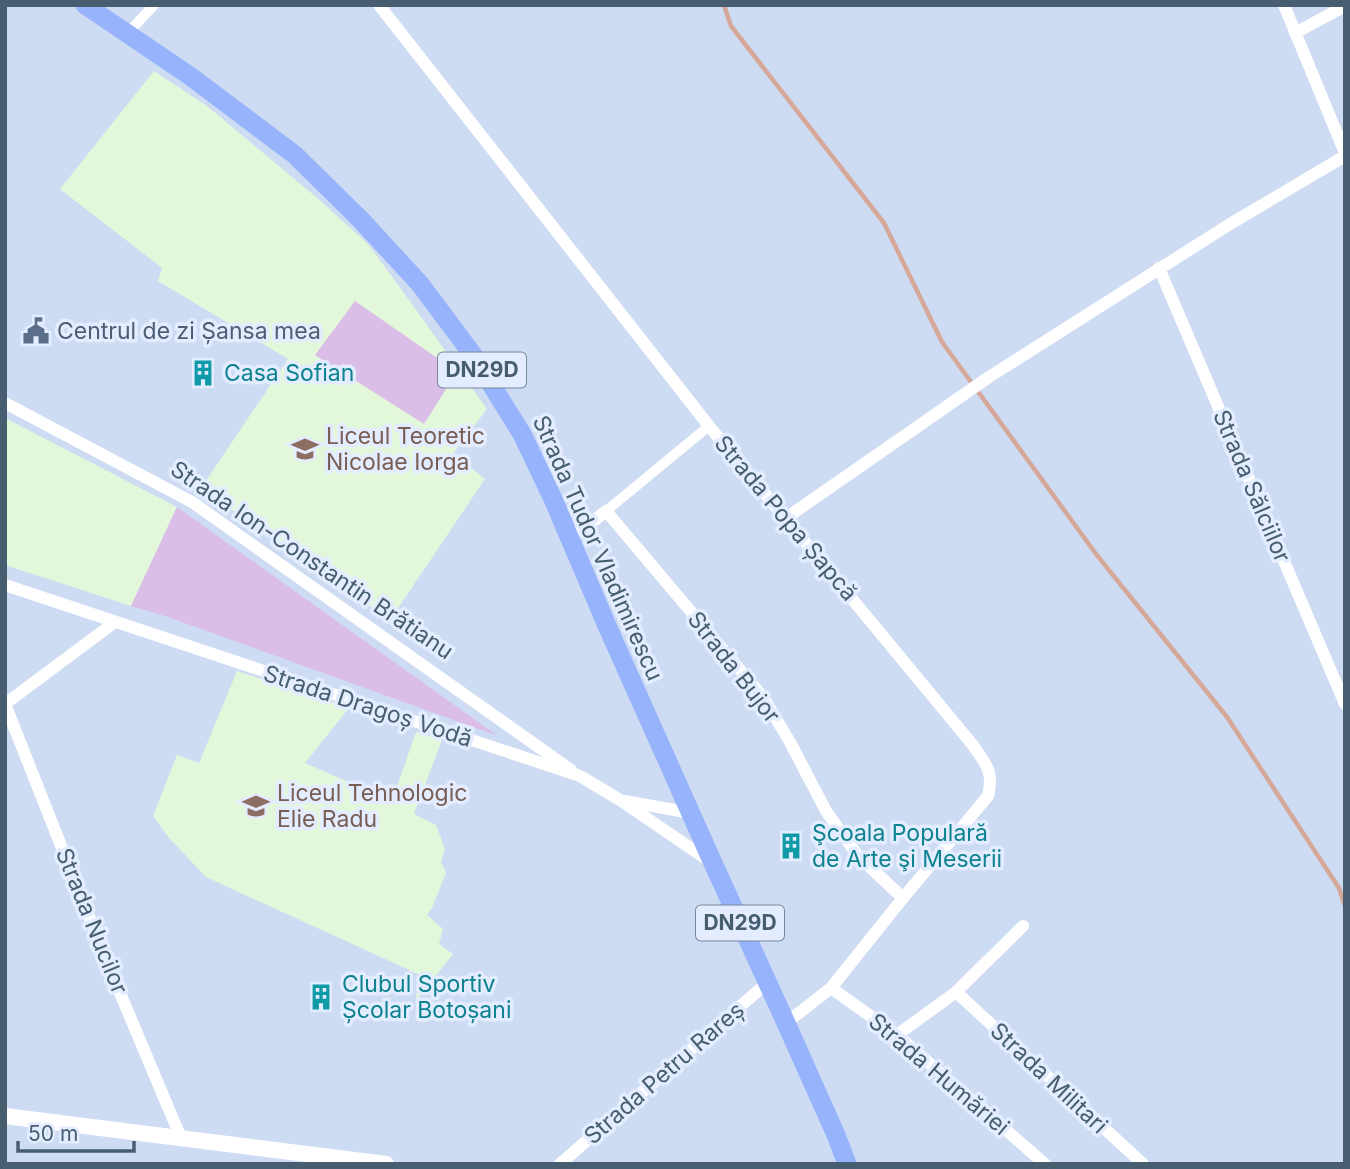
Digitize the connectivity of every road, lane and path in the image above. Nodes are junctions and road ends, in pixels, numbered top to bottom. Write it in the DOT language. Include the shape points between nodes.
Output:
graph roads {
  1 [pos="85,5"];
  2 [pos="154,5"];
  3 [pos="1284,5"];
  4 [pos="382,6"];
  5 [pos="1345,6"];
  6 [pos="128,33"];
  7 [pos="1295,33"];
  8 [pos="1345,154"];
  9 [pos="1159,268"];
  10 [pos="5,403"];
  11 [pos="709,426"];
  12 [pos="606,511"];
  13 [pos="786,518"];
  14 [pos="569,536"];
  15 [pos="5,585"];
  16 [pos="115,622"];
  17 [pos="5,704"];
  18 [pos="1345,704"];
  19 [pos="580,776"];
  20 [pos="620,800"];
  21 [pos="691,813"];
  22 [pos="713,863"];
  23 [pos="903,898"];
  24 [pos="1023,926"];
  25 [pos="767,983"];
  26 [pos="831,988"];
  27 [pos="956,992"];
  28 [pos="786,1023"];
  29 [pos="897,1035"];
  30 [pos="5,1116"];
  31 [pos="181,1138"];
  32 [pos="380,1163"];
  33 [pos="560,1164"];
  34 [pos="847,1164"];
  35 [pos="1045,1164"];
  36 [pos="1143,1164"];
  1 -- 6 [label="main road, Strada Tudor Vladimirescu / DN29D"];
  2 -- 6 [label="street"];
  3 -- 7 [label="street"];
  4 -- 11 [label="street, Strada Popa Șapcă"];
  5 -- 7 [label="street"];
  6 -- 14 [label="main road, Strada Tudor Vladimirescu / DN29D" via="295,155 420,284 473,355 522,434"];
  7 -- 8 [label="street"];
  8 -- 9 [label="street"];
  9 -- 13 [label="street" via="989,377"];
  9 -- 18 [label="street, Strada Sălciilor"];
  10 -- 19 [label="street, Strada Ion-Constantin Brătianu" via="192,502"];
  11 -- 12 [label="street"];
  11 -- 13 [label="street, Strada Popa Șapcă"];
  12 -- 14 [label="street"];
  12 -- 23 [label="street, Strada Bujor" via="763,697 826,811 858,856"];
  13 -- 23 [label="street, Strada Popa Șapcă" via="988,767 992,781 988,796"];
  14 -- 21 [label="main road, Strada Tudor Vladimirescu / DN29D"];
  15 -- 16 [label="street, Strada Dragoș Vodă"];
  16 -- 17 [label="street"];
  16 -- 19 [label="street, Strada Dragoș Vodă"];
  17 -- 31 [label="street, Strada Nucilor"];
  19 -- 20 [label="street, Strada Dragoș Vodă"];
  20 -- 21 [label="street"];
  20 -- 22 [label="street, Strada Dragoș Vodă"];
  21 -- 22 [label="main road, Strada Tudor Vladimirescu / DN29D"];
  22 -- 25 [label="main road, DN29D"];
  23 -- 26 [label="street, Strada Popa Șapcă"];
  24 -- 27 [label="street"];
  25 -- 28 [label="main road, DN29D"];
  25 -- 33 [label="street, Strada Petru Rareș"];
  26 -- 28 [label="street, Strada Popa Șapcă"];
  26 -- 29 [label="street, Strada Humăriei"];
  27 -- 29 [label="street"];
  27 -- 36 [label="street, Strada Militari"];
  28 -- 34 [label="main road, DN29D"];
  29 -- 35 [label="street, Strada Humăriei"];
  30 -- 31 [label="street"];
  31 -- 32 [label="street"];
}
